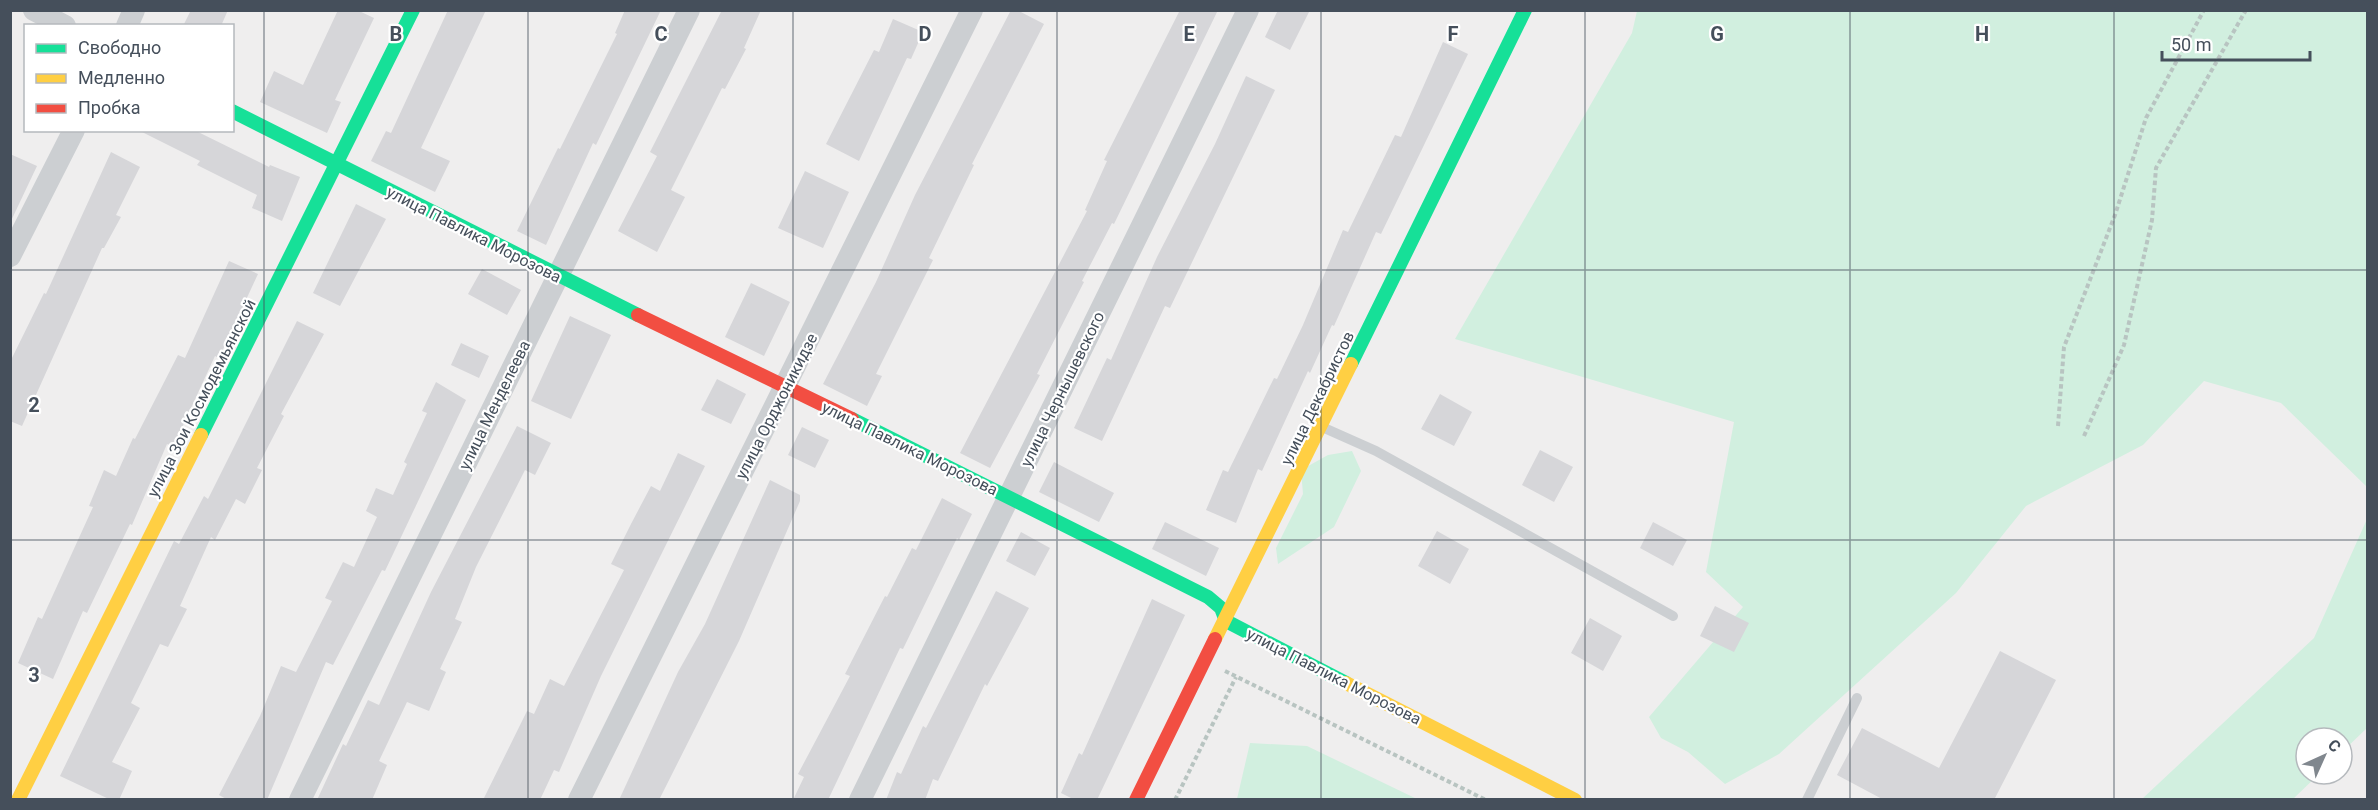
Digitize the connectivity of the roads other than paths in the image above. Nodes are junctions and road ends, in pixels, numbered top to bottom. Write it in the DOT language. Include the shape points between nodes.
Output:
graph roads {
  1 [pos="34,10"];
  2 [pos="134,10"];
  3 [pos="413,10"];
  4 [pos="689,10"];
  5 [pos="972,10"];
  6 [pos="1248,10"];
  7 [pos="1525,10"];
  8 [pos="61,24"];
  9 [pos="128,24"];
  10 [pos="234,112"];
  11 [pos="73,132"];
  12 [pos="337,164"];
  13 [pos="10,256"];
  14 [pos="557,277"];
  15 [pos="786,386"];
  16 [pos="1321,426"];
  17 [pos="1009,496"];
  18 [pos="1673,616"];
  19 [pos="1226,621"];
  20 [pos="1857,698"];
  21 [pos="22,794"];
  22 [pos="300,800"];
  23 [pos="579,800"];
  24 [pos="860,800"];
  25 [pos="1136,800"];
  26 [pos="1575,800"];
  27 [pos="1807,800"];
  1 -- 8 [label="street"];
  2 -- 9 [label="street"];
  3 -- 12 [label="street, улица Зои Космодемьянской"];
  4 -- 14 [label="street, улица Менделеева"];
  5 -- 15 [label="street, улица Орджоникидзе"];
  6 -- 17 [label="street, улица Чернышевского"];
  7 -- 16 [label="street, улица Декабристов"];
  10 -- 12 [label="street, улица Павлика Морозова"];
  11 -- 13 [label="street"];
  12 -- 14 [label="street, улица Павлика Морозова"];
  12 -- 21 [label="street, улица Зои Космодемьянской"];
  14 -- 15 [label="street, улица Павлика Морозова"];
  14 -- 22 [label="street, улица Менделеева"];
  15 -- 17 [label="street, улица Павлика Морозова"];
  15 -- 23 [label="street, улица Орджоникидзе"];
  16 -- 18 [label="lane" via="1376,451"];
  16 -- 19 [label="street, улица Декабристов"];
  17 -- 19 [label="street, улица Павлика Морозова" via="1208,597 1221,608"];
  17 -- 24 [label="street, улица Чернышевского"];
  19 -- 25 [label="street, улица Декабристов"];
  19 -- 26 [label="street, улица Павлика Морозова"];
  20 -- 27 [label="lane"];
}
